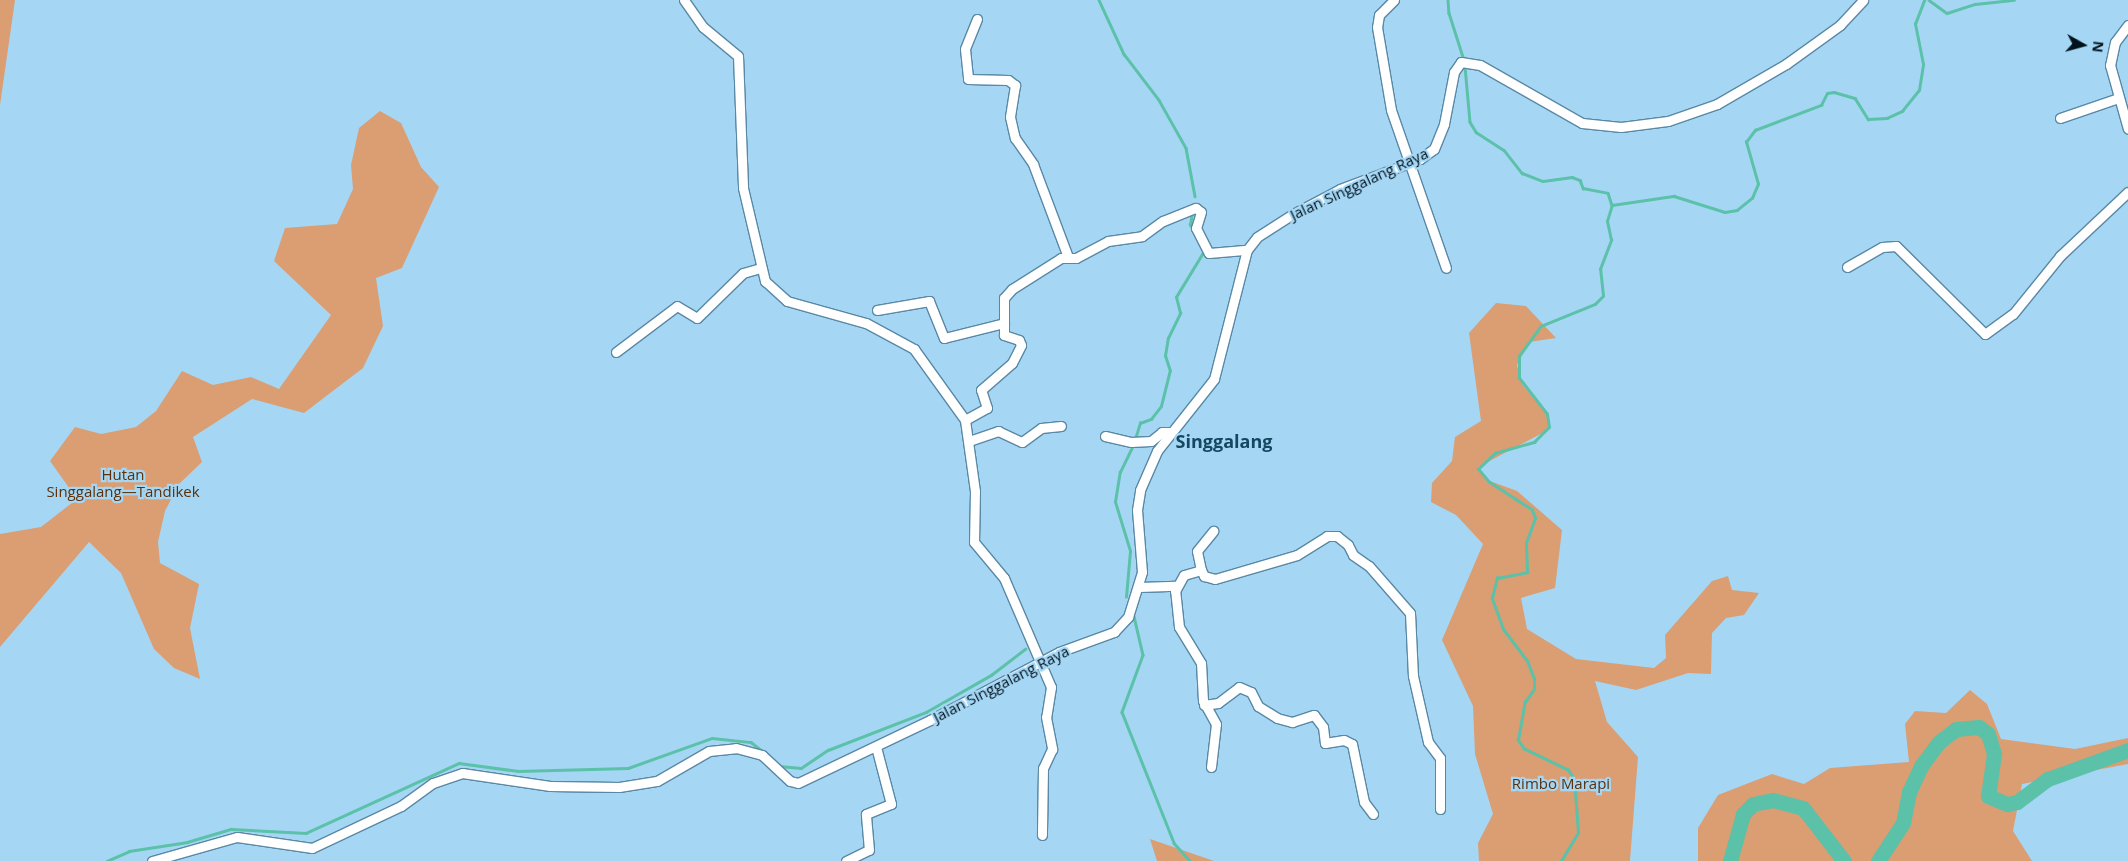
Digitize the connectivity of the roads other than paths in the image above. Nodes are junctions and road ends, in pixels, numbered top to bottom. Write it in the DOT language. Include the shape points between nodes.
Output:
graph roads {
  1 [pos="684,0"];
  2 [pos="1394,0"];
  3 [pos="1863,0"];
  4 [pos="978,19"];
  5 [pos="2128,25"];
  6 [pos="2118,98"];
  7 [pos="2060,118"];
  8 [pos="2128,129"];
  9 [pos="1411,163"];
  10 [pos="2128,192"];
  11 [pos="1247,250"];
  12 [pos="1068,257"];
  13 [pos="760,268"];
  14 [pos="1446,268"];
  15 [pos="1847,268"];
  16 [pos="877,310"];
  17 [pos="1004,323"];
  18 [pos="616,352"];
  19 [pos="965,420"];
  20 [pos="1061,426"];
  21 [pos="1170,432"];
  22 [pos="1105,436"];
  23 [pos="969,441"];
  24 [pos="1213,531"];
  25 [pos="1201,570"];
  26 [pos="1176,586"];
  27 [pos="1139,587"];
  28 [pos="1040,661"];
  29 [pos="1204,704"];
  30 [pos="876,746"];
  31 [pos="1211,767"];
  32 [pos="1440,808"];
  33 [pos="1373,814"];
  34 [pos="1042,835"];
  35 [pos="152,861"];
  36 [pos="846,861"];
  1 -- 13 [label="street" via="698,22 738,56 743,188"];
  2 -- 9 [label="street" via="1379,16 1377,27 1391,110"];
  3 -- 9 [label="street, Jalan Singgalang Raya" via="1840,25 1786,64 1717,104 1668,121 1621,127 1582,123 1480,65 1461,62 1454,72 1440,139 1434,149"];
  4 -- 12 [label="street" via="965,49 968,79 1008,80 1015,85 1010,117 1015,138 1033,164"];
  5 -- 6 [label="street" via="2115,42 2110,57"];
  6 -- 7 [label="street"];
  6 -- 8 [label="street"];
  9 -- 11 [label="street, Jalan Singgalang Raya" via="1321,198 1274,224"];
  9 -- 14 [label="street"];
  10 -- 15 [label="street" via="2060,256 2013,314 1985,334 1896,246 1882,247"];
  11 -- 12 [label="street" via="1209,253 1196,228 1201,212 1196,208 1163,221 1142,236 1108,241 1076,258"];
  11 -- 21 [label="street, Jalan Singgalang Raya" via="1214,380"];
  12 -- 17 [label="street" via="1009,292 1004,300"];
  13 -- 18 [label="street" via="742,273 697,318 677,306"];
  13 -- 19 [label="street" via="772,290 787,302 866,323 914,349"];
  16 -- 17 [label="street" via="929,301 944,338"];
  17 -- 19 [label="street" via="1004,335 1019,340 1021,345 1012,363 982,390 987,408"];
  19 -- 23 [label="street"];
  20 -- 23 [label="street" via="1041,428 1022,442 998,431"];
  21 -- 22 [label="street" via="1162,432 1152,441 1131,442"];
  21 -- 27 [label="street, Jalan Singgalang Raya" via="1148,467 1140,490 1137,510 1143,557"];
  23 -- 28 [label="street" via="975,496 974,542 1004,578"];
  24 -- 25 [label="street" via="1197,551"];
  25 -- 26 [label="street" via="1184,575"];
  25 -- 32 [label="street" via="1204,576 1215,579 1297,555 1327,536 1337,536 1348,545 1352,555 1369,566 1410,613 1413,676 1428,742 1440,758"];
  26 -- 27 [label="street"];
  26 -- 29 [label="street" via="1179,627 1192,644 1202,667"];
  27 -- 28 [label="street, Jalan Singgalang Raya" via="1128,617 1120,628"];
  28 -- 30 [label="street, Jalan Singgalang Raya"];
  28 -- 34 [label="street" via="1052,690 1046,718 1052,749 1043,768"];
  29 -- 31 [label="street" via="1216,728"];
  29 -- 33 [label="street" via="1218,703 1239,687 1251,692 1258,706 1277,718 1292,722 1314,716 1323,728 1325,743 1344,740 1352,744 1364,802"];
  30 -- 35 [label="street, Jalan Singgalang Raya" via="798,783 790,781 762,755 736,748 709,751 657,781 619,787 550,786 484,775 448,775 401,806 312,848 237,837"];
  30 -- 36 [label="street" via="891,804 866,814 869,850"];
}
